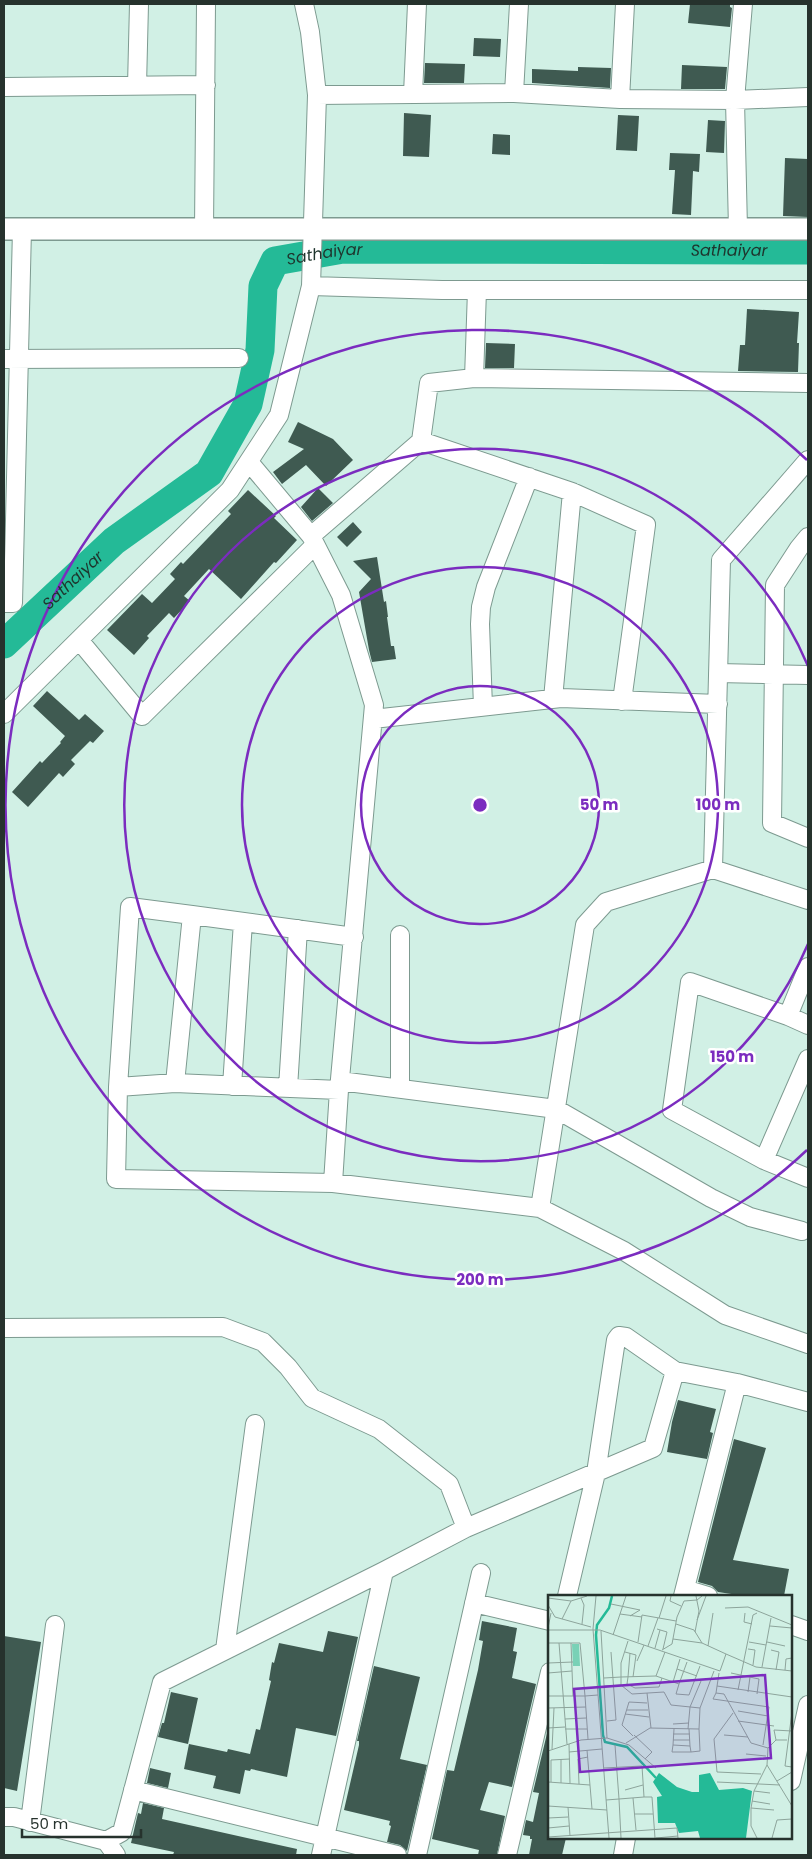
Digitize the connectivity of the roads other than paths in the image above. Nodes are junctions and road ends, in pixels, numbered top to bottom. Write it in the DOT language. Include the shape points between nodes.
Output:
graph roads {
  1 [pos="138,4"];
  2 [pos="206,4"];
  3 [pos="304,4"];
  4 [pos="417,4"];
  5 [pos="519,4"];
  6 [pos="624,4"];
  7 [pos="743,4"];
  8 [pos="206,85"];
  9 [pos="137,86"];
  10 [pos="4,88"];
  11 [pos="514,93"];
  12 [pos="413,94"];
  13 [pos="316,95"];
  14 [pos="808,97"];
  15 [pos="620,99"];
  16 [pos="735,100"];
  17 [pos="13,229"];
  18 [pos="204,229"];
  19 [pos="738,229"];
  20 [pos="808,229"];
  21 [pos="313,236"];
  22 [pos="312,280"];
  23 [pos="478,290"];
  24 [pos="808,290"];
  25 [pos="239,358"];
  26 [pos="11,359"];
  27 [pos="474,378"];
  28 [pos="808,382"];
  29 [pos="421,441"];
  30 [pos="808,460"];
  31 [pos="249,462"];
  32 [pos="529,477"];
  33 [pos="572,492"];
  34 [pos="808,537"];
  35 [pos="313,540"];
  36 [pos="4,603"];
  37 [pos="79,640"];
  38 [pos="718,673"];
  39 [pos="774,674"];
  40 [pos="808,675"];
  41 [pos="554,700"];
  42 [pos="622,701"];
  43 [pos="718,704"];
  44 [pos="483,707"];
  45 [pos="4,714"];
  46 [pos="373,719"];
  47 [pos="808,838"];
  48 [pos="712,869"];
  49 [pos="808,900"];
  50 [pos="192,915"];
  51 [pos="243,922"];
  52 [pos="298,929"];
  53 [pos="400,935"];
  54 [pos="354,937"];
  55 [pos="808,967"];
  56 [pos="788,1016"];
  57 [pos="808,1026"];
  58 [pos="808,1059"];
  59 [pos="175,1083"];
  60 [pos="118,1086"];
  61 [pos="232,1086"];
  62 [pos="340,1086"];
  63 [pos="288,1088"];
  64 [pos="400,1089"];
  65 [pos="556,1109"];
  66 [pos="764,1160"];
  67 [pos="808,1178"];
  68 [pos="333,1183"];
  69 [pos="540,1208"];
  70 [pos="802,1232"];
  71 [pos="4,1328"];
  72 [pos="808,1344"];
  73 [pos="675,1371"];
  74 [pos="737,1383"];
  75 [pos="808,1402"];
  76 [pos="256,1424"];
  77 [pos="596,1473"];
  78 [pos="466,1528"];
  79 [pos="384,1571"];
  80 [pos="481,1573"];
  81 [pos="684,1593"];
  82 [pos="567,1595"];
  83 [pos="700,1595"];
  84 [pos="474,1603"];
  85 [pos="548,1621"];
  86 [pos="55,1625"];
  87 [pos="792,1625"];
  88 [pos="808,1631"];
  89 [pos="225,1650"];
  90 [pos="548,1681"];
  91 [pos="801,1711"];
  92 [pos="792,1774"];
  93 [pos="133,1790"];
  94 [pos="4,1817"];
  95 [pos="30,1822"];
  96 [pos="324,1838"];
  97 [pos="626,1839"];
  98 [pos="111,1848"];
  99 [pos="321,1855"];
  100 [pos="397,1855"];
  101 [pos="417,1855"];
  102 [pos="507,1855"];
  103 [pos="623,1855"];
  1 -- 9 [label="street"];
  2 -- 8 [label="street"];
  3 -- 13 [label="street"];
  4 -- 12 [label="street"];
  5 -- 11 [label="street"];
  6 -- 15 [label="street"];
  7 -- 16 [label="street"];
  8 -- 9 [label="street"];
  8 -- 18 [label="street"];
  9 -- 10 [label="street"];
  11 -- 12 [label="street"];
  11 -- 15 [label="street"];
  12 -- 13 [label="street"];
  13 -- 21 [label="street"];
  14 -- 16 [label="street"];
  15 -- 16 [label="street"];
  16 -- 19 [label="street"];
  17 -- 18 [label="street"];
  17 -- 26 [label="street"];
  18 -- 21 [label="street"];
  19 -- 20 [label="street"];
  19 -- 21 [label="street"];
  21 -- 22 [label="street"];
  22 -- 23 [label="street"];
  22 -- 31 [label="street" via="279,415"];
  23 -- 24 [label="street"];
  23 -- 27 [label="street"];
  25 -- 26 [label="street"];
  26 -- 36 [label="street" via="13,603"];
  27 -- 28 [label="street"];
  27 -- 29 [label="street" via="429,383"];
  29 -- 32 [label="street"];
  29 -- 35 [label="street"];
  30 -- 38 [label="street" via="721,560"];
  31 -- 35 [label="street"];
  31 -- 37 [label="street" via="230,490"];
  32 -- 33 [label="street"];
  32 -- 44 [label="street" via="481,607"];
  33 -- 41 [label="street"];
  33 -- 42 [label="street" via="646,525"];
  34 -- 39 [label="street" via="775,585"];
  35 -- 37 [label="street" via="142,716"];
  35 -- 46 [label="street" via="340,595 374,705"];
  37 -- 45 [label="street"];
  38 -- 39 [label="street"];
  38 -- 43 [label="street"];
  39 -- 40 [label="street"];
  39 -- 47 [label="street" via="772,823"];
  41 -- 42 [label="street"];
  41 -- 44 [label="street"];
  42 -- 43 [label="street"];
  43 -- 48 [label="street"];
  44 -- 46 [label="street"];
  46 -- 54 [label="street"];
  48 -- 49 [label="street"];
  48 -- 65 [label="street" via="606,902 585,925"];
  50 -- 51 [label="street"];
  50 -- 59 [label="street"];
  50 -- 60 [label="street" via="130,907"];
  51 -- 52 [label="street"];
  51 -- 61 [label="street"];
  52 -- 54 [label="street"];
  52 -- 63 [label="street"];
  53 -- 64 [label="street"];
  54 -- 62 [label="street"];
  55 -- 56 [label="street"];
  56 -- 57 [label="street"];
  56 -- 66 [label="street" via="690,982 672,1110"];
  58 -- 66 [label="street"];
  59 -- 60 [label="street"];
  59 -- 61 [label="street"];
  60 -- 68 [label="street" via="116,1179"];
  61 -- 63 [label="street"];
  62 -- 63 [label="street"];
  62 -- 64 [label="street"];
  62 -- 68 [label="street"];
  64 -- 65 [label="street"];
  65 -- 69 [label="street"];
  65 -- 70 [label="street" via="711,1198 750,1217"];
  66 -- 67 [label="street"];
  68 -- 69 [label="street"];
  69 -- 72 [label="street" via="624,1251 725,1315"];
  71 -- 78 [label="street" via="223,1327 263,1342 312,1398 379,1429 449,1484"];
  73 -- 74 [label="street"];
  73 -- 77 [label="street" via="653,1448"];
  73 -- 77 [label="street" via="626,1337 618,1336"];
  74 -- 75 [label="street"];
  74 -- 81 [label="street"];
  76 -- 89 [label="street"];
  77 -- 78 [label="street"];
  77 -- 82 [label="street"];
  78 -- 79 [label="street"];
  79 -- 89 [label="street"];
  79 -- 96 [label="street"];
  80 -- 84 [label="street"];
  81 -- 83 [label="street"];
  84 -- 85 [label="street"];
  84 -- 101 [label="street"];
  86 -- 95 [label="street"];
  87 -- 88 [label="street"];
  89 -- 93 [label="street" via="162,1682"];
  90 -- 102 [label="street"];
  91 -- 92 [label="street"];
  93 -- 96 [label="street"];
  93 -- 98 [label="street" via="122,1832"];
  94 -- 95 [label="street"];
  95 -- 98 [label="street"];
  96 -- 99 [label="street"];
  96 -- 100 [label="street"];
  97 -- 103 [label="street"];
}
